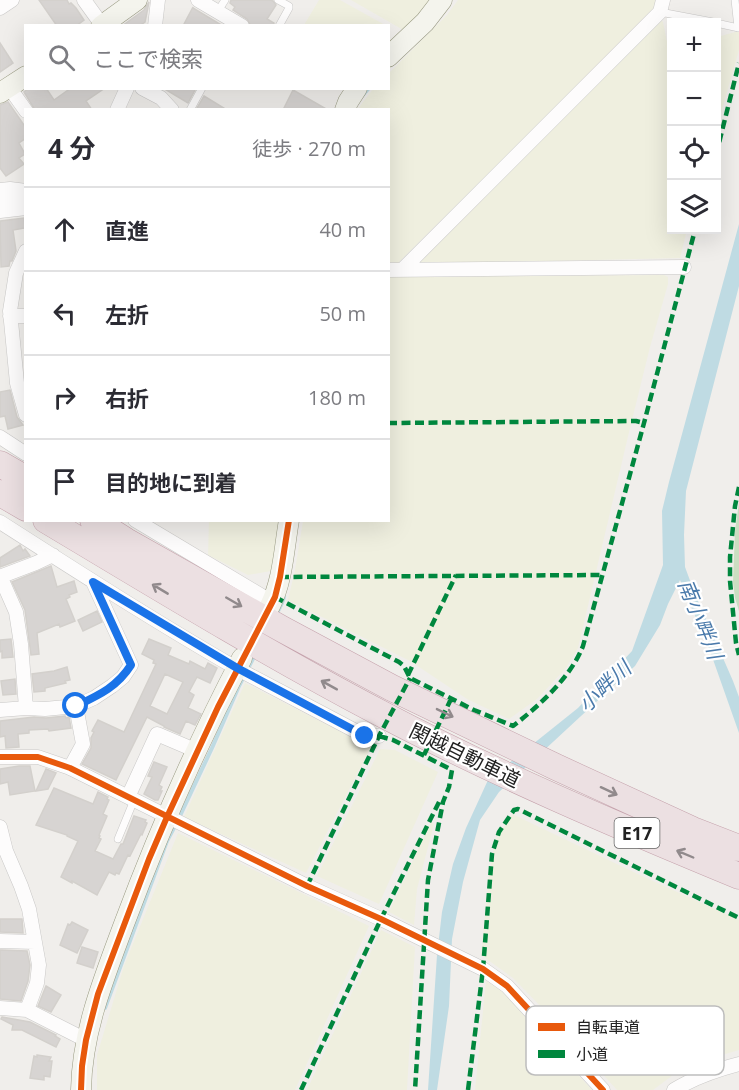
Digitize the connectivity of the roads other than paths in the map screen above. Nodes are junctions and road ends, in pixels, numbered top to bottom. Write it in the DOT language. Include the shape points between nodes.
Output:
graph roads {
  1 [pos="12,0"];
  2 [pos="84,0"];
  3 [pos="137,0"];
  4 [pos="158,0"];
  5 [pos="198,0"];
  6 [pos="278,0"];
  7 [pos="442,0"];
  8 [pos="735,0"];
  9 [pos="221,6"];
  10 [pos="661,6"];
  11 [pos="0,8"];
  12 [pos="699,18"];
  13 [pos="100,24"];
  14 [pos="102,24"];
  15 [pos="155,24"];
  16 [pos="238,24"];
  17 [pos="280,24"];
  18 [pos="721,24"];
  19 [pos="739,28"];
  20 [pos="390,55"];
  21 [pos="24,77"];
  22 [pos="4,90"];
  23 [pos="127,90"];
  24 [pos="146,90"];
  25 [pos="201,90"];
  26 [pos="354,90"];
  27 [pos="118,108"];
  28 [pos="170,108"];
  29 [pos="191,108"];
  30 [pos="346,108"];
  31 [pos="24,109"];
  32 [pos="0,190"];
  33 [pos="24,191"];
  34 [pos="24,199"];
  35 [pos="0,201"];
  36 [pos="24,208"];
  37 [pos="0,211"];
  38 [pos="684,267"];
  39 [pos="403,269"];
  40 [pos="390,270"];
  41 [pos="21,273"];
  42 [pos="10,316"];
  43 [pos="24,316"];
  44 [pos="22,388"];
  45 [pos="0,437"];
  46 [pos="24,453"];
  47 [pos="0,464"];
  48 [pos="24,478"];
  49 [pos="0,493"];
  50 [pos="24,507"];
  51 [pos="0,522"];
  52 [pos="49,522"];
  53 [pos="96,522"];
  54 [pos="138,522"];
  55 [pos="289,522"];
  56 [pos="53,555"];
  57 [pos="93,582"];
  58 [pos="271,604"];
  59 [pos="239,663"];
  60 [pos="76,706"];
  61 [pos="26,708"];
  62 [pos="0,710"];
  63 [pos="380,725"];
  64 [pos="197,751"];
  65 [pos="0,757"];
  66 [pos="70,768"];
  67 [pos="131,798"];
  68 [pos="173,820"];
  69 [pos="0,827"];
  70 [pos="118,838"];
  71 [pos="739,848"];
  72 [pos="739,876"];
  73 [pos="0,941"];
  74 [pos="35,942"];
  75 [pos="526,1007"];
  76 [pos="0,1008"];
  77 [pos="27,1010"];
  78 [pos="86,1040"];
  79 [pos="739,1064"];
  80 [pos="724,1069"];
  81 [pos="589,1075"];
  82 [pos="703,1075"];
  83 [pos="81,1090"];
  84 [pos="603,1090"];
  85 [pos="674,1090"];
  1 -- 11 [label="street"];
  2 -- 13 [label="street"];
  3 -- 14 [label="street"];
  4 -- 15 [label="street"];
  5 -- 9 [label="street"];
  6 -- 17 [label="lane" via="289,6"];
  7 -- 20 [label="street"];
  8 -- 19 [label="lane"];
  9 -- 16 [label="street"];
  10 -- 12 [label="lane"];
  10 -- 39 [label="street"];
  18 -- 19 [label="lane"];
  21 -- 22 [label="street"];
  22 -- 31 [label="street"];
  23 -- 27 [label="street"];
  24 -- 28 [label="street"];
  25 -- 29 [label="lane"];
  26 -- 30 [label="street"];
  32 -- 33 [label="street"];
  34 -- 35 [label="street"];
  36 -- 37 [label="street"];
  38 -- 39 [label="street"];
  39 -- 40 [label="street"];
  41 -- 42 [label="street"];
  42 -- 43 [label="street"];
  42 -- 44 [label="street"];
  45 -- 46 [label="street"];
  47 -- 48 [label="highway"];
  49 -- 50 [label="highway"];
  51 -- 56 [label="street"];
  63 -- 52 [label="highway, 関越自動車道 / E17, one-way"];
  53 -- 71 [label="highway, 関越自動車道 / E17, one-way" via="392,688"];
  54 -- 58 [label="street"];
  55 -- 58 [label="street" via="280,577"];
  56 -- 57 [label="street"];
  56 -- 61 [label="street" via="1,578 16,612"];
  57 -- 59 [label="street"];
  57 -- 60 [label="street" via="131,665 112,686"];
  59 -- 63 [label="street" via="365,736"];
  59 -- 64 [label="street"];
  60 -- 61 [label="street"];
  60 -- 66 [label="street" via="83,744"];
  61 -- 62 [label="street"];
  72 -- 63 [label="highway, 関越自動車道 / E17, one-way"];
  64 -- 67 [label="street" via="157,734"];
  64 -- 68 [label="street"];
  65 -- 66 [label="street" via="39,757"];
  66 -- 67 [label="street"];
  67 -- 68 [label="street"];
  67 -- 70 [label="lane"];
  68 -- 75 [label="street" via="480,967 507,986"];
  68 -- 78 [label="street" via="149,859 98,994"];
  69 -- 74 [label="street" via="29,909"];
  73 -- 74 [label="street"];
  74 -- 77 [label="street" via="37,983"];
  76 -- 77 [label="street"];
  77 -- 78 [label="street"];
  78 -- 83 [label="street"];
  79 -- 80 [label="street"];
  81 -- 84 [label="street"];
  82 -- 85 [label="street"];
}
